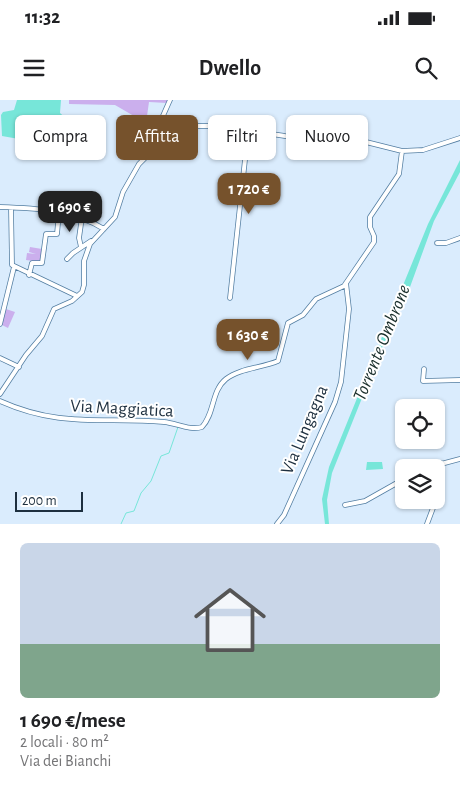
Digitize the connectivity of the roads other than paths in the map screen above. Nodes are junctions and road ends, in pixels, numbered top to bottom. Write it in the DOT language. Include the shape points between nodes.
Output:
graph roads {
  1 [pos="170,101"];
  2 [pos="164,115"];
  3 [pos="276,135"];
  4 [pos="460,138"];
  5 [pos="402,152"];
  6 [pos="144,160"];
  7 [pos="245,160"];
  8 [pos="0,207"];
  9 [pos="11,208"];
  10 [pos="59,212"];
  11 [pos="82,217"];
  12 [pos="104,229"];
  13 [pos="460,238"];
  14 [pos="92,240"];
  15 [pos="437,243"];
  16 [pos="80,245"];
  17 [pos="67,259"];
  18 [pos="14,268"];
  19 [pos="29,275"];
  20 [pos="346,283"];
  21 [pos="78,296"];
  22 [pos="230,298"];
  23 [pos="0,324"];
  24 [pos="0,358"];
  25 [pos="19,367"];
  26 [pos="424,368"];
  27 [pos="460,380"];
  28 [pos="0,394"];
  29 [pos="0,401"];
  30 [pos="460,459"];
  31 [pos="445,462"];
  32 [pos="395,483"];
  33 [pos="345,505"];
  34 [pos="433,509"];
  35 [pos="277,524"];
  36 [pos="427,524"];
  1 -- 2 [label="street"];
  3 -- 5 [label="street" via="346,137"];
  4 -- 5 [label="street" via="423,150"];
  5 -- 20 [label="street, Via Maggiatica" via="399,174 370,217 374,242"];
  6 -- 12 [label="street" via="122,194 117,214"];
  7 -- 22 [label="street"];
  8 -- 9 [label="street"];
  9 -- 10 [label="street"];
  9 -- 18 [label="street" via="11,262"];
  10 -- 11 [label="street"];
  10 -- 19 [label="street" via="57,234 46,234 42,264 33,263"];
  11 -- 12 [label="street"];
  11 -- 16 [label="street"];
  12 -- 14 [label="street"];
  13 -- 15 [label="street"];
  14 -- 16 [label="street"];
  14 -- 21 [label="street" via="84,261 84,287"];
  16 -- 17 [label="street"];
  18 -- 19 [label="street"];
  18 -- 23 [label="street"];
  19 -- 21 [label="street"];
  20 -- 29 [label="street, Via Maggiatica" via="316,299 303,315 288,324 278,361 227,378 216,394 211,415 200,428 156,422 63,420 36,415"];
  20 -- 35 [label="street, Via Lungagna" via="349,309 342,376 335,402"];
  21 -- 25 [label="street" via="54,309 42,336"];
  24 -- 25 [label="street"];
  25 -- 28 [label="street"];
  26 -- 27 [label="street" via="423,381"];
  30 -- 31 [label="street"];
  32 -- 33 [label="street" via="364,501"];
  34 -- 36 [label="street"];
}
